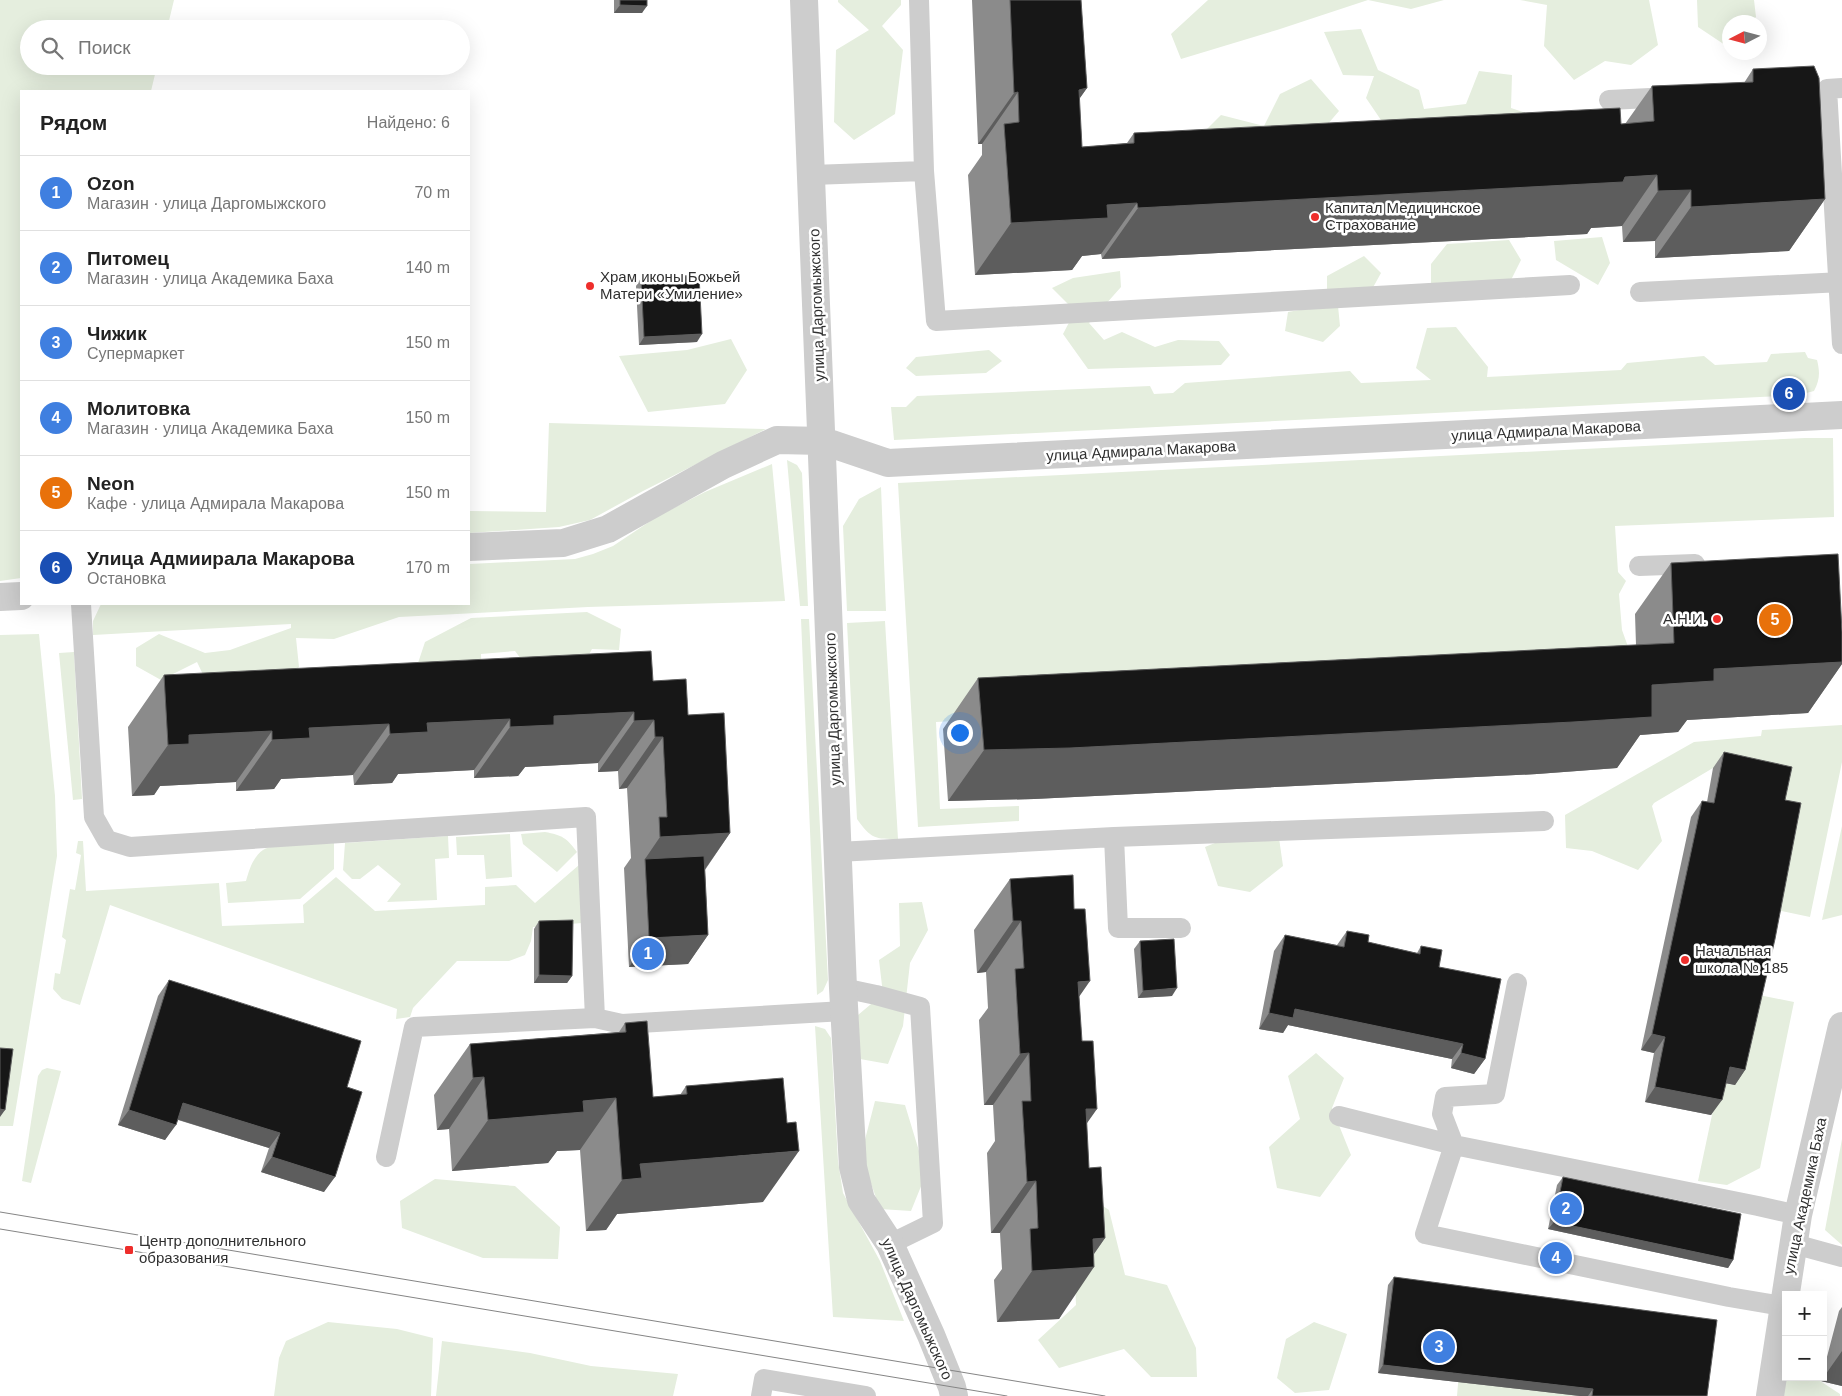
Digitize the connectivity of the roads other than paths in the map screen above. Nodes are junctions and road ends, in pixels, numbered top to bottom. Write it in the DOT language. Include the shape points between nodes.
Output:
graph roads {
  1 [pos="804,0"];
  2 [pos="919,0"];
  3 [pos="1835,88"];
  4 [pos="1808,90"];
  5 [pos="1688,96"];
  6 [pos="1609,100"];
  7 [pos="924,171"];
  8 [pos="812,175"];
  9 [pos="1840,282"];
  10 [pos="1570,286"];
  11 [pos="1640,292"];
  12 [pos="1842,344"];
  13 [pos="1842,416"];
  14 [pos="823,441"];
  15 [pos="470,547"];
  16 [pos="1716,563"];
  17 [pos="1639,566"];
  18 [pos="0,596"];
  19 [pos="20,596"];
  20 [pos="81,605"];
  21 [pos="1544,821"];
  22 [pos="1114,838"];
  23 [pos="838,852"];
  24 [pos="1181,928"];
  25 [pos="1517,983"];
  26 [pos="844,999"];
  27 [pos="595,1018"];
  28 [pos="1842,1026"];
  29 [pos="1339,1116"];
  30 [pos="1454,1145"];
  31 [pos="386,1157"];
  32 [pos="1798,1215"];
  33 [pos="890,1244"];
  34 [pos="1794,1244"];
  35 [pos="1842,1257"];
  36 [pos="1785,1291"];
  37 [pos="1782,1306"];
  38 [pos="760,1396"];
  39 [pos="866,1396"];
  40 [pos="954,1396"];
  41 [pos="1770,1396"];
  1 -- 8 [label="street, улица Даргомыжского"];
  2 -- 7 [label="lane"];
  3 -- 4 [label="lane"];
  3 -- 9 [label="lane"];
  5 -- 6 [label="lane"];
  7 -- 8 [label="lane"];
  7 -- 10 [label="lane" via="936,321"];
  8 -- 14 [label="street, улица Даргомыжского"];
  9 -- 11 [label="lane"];
  9 -- 12 [label="lane"];
  13 -- 14 [label="street, улица Адмирала Макарова" via="888,463"];
  14 -- 15 [label="street, улица Адмирала Макарова" via="776,440 723,465 608,529 563,544"];
  14 -- 23 [label="street, улица Даргомыжского"];
  16 -- 17 [label="lane"];
  18 -- 19 [label="street"];
  20 -- 27 [label="lane" via="94,817 107,840 130,847 586,817"];
  21 -- 22 [label="lane"];
  22 -- 23 [label="lane"];
  22 -- 24 [label="lane" via="1118,928"];
  23 -- 26 [label="street, улица Даргомыжского"];
  25 -- 30 [label="lane" via="1495,1094 1445,1097 1442,1114"];
  26 -- 27 [label="lane" via="622,1024"];
  26 -- 33 [label="street, улица Даргомыжского" via="853,1167 861,1200"];
  26 -- 33 [label="lane" via="876,995 920,1007 933,1223"];
  27 -- 31 [label="lane" via="414,1027"];
  28 -- 32 [label="street, улица Академика Баха"];
  29 -- 30 [label="lane"];
  30 -- 32 [label="lane"];
  30 -- 37 [label="lane" via="1425,1234"];
  32 -- 34 [label="street, улица Академика Баха"];
  33 -- 40 [label="street, улица Даргомыжского"];
  34 -- 35 [label="lane"];
  34 -- 36 [label="street, улица Академика Баха"];
  37 -- 41 [label="street, улица Академика Баха"];
  38 -- 39 [label="lane" via="764,1379"];
}
